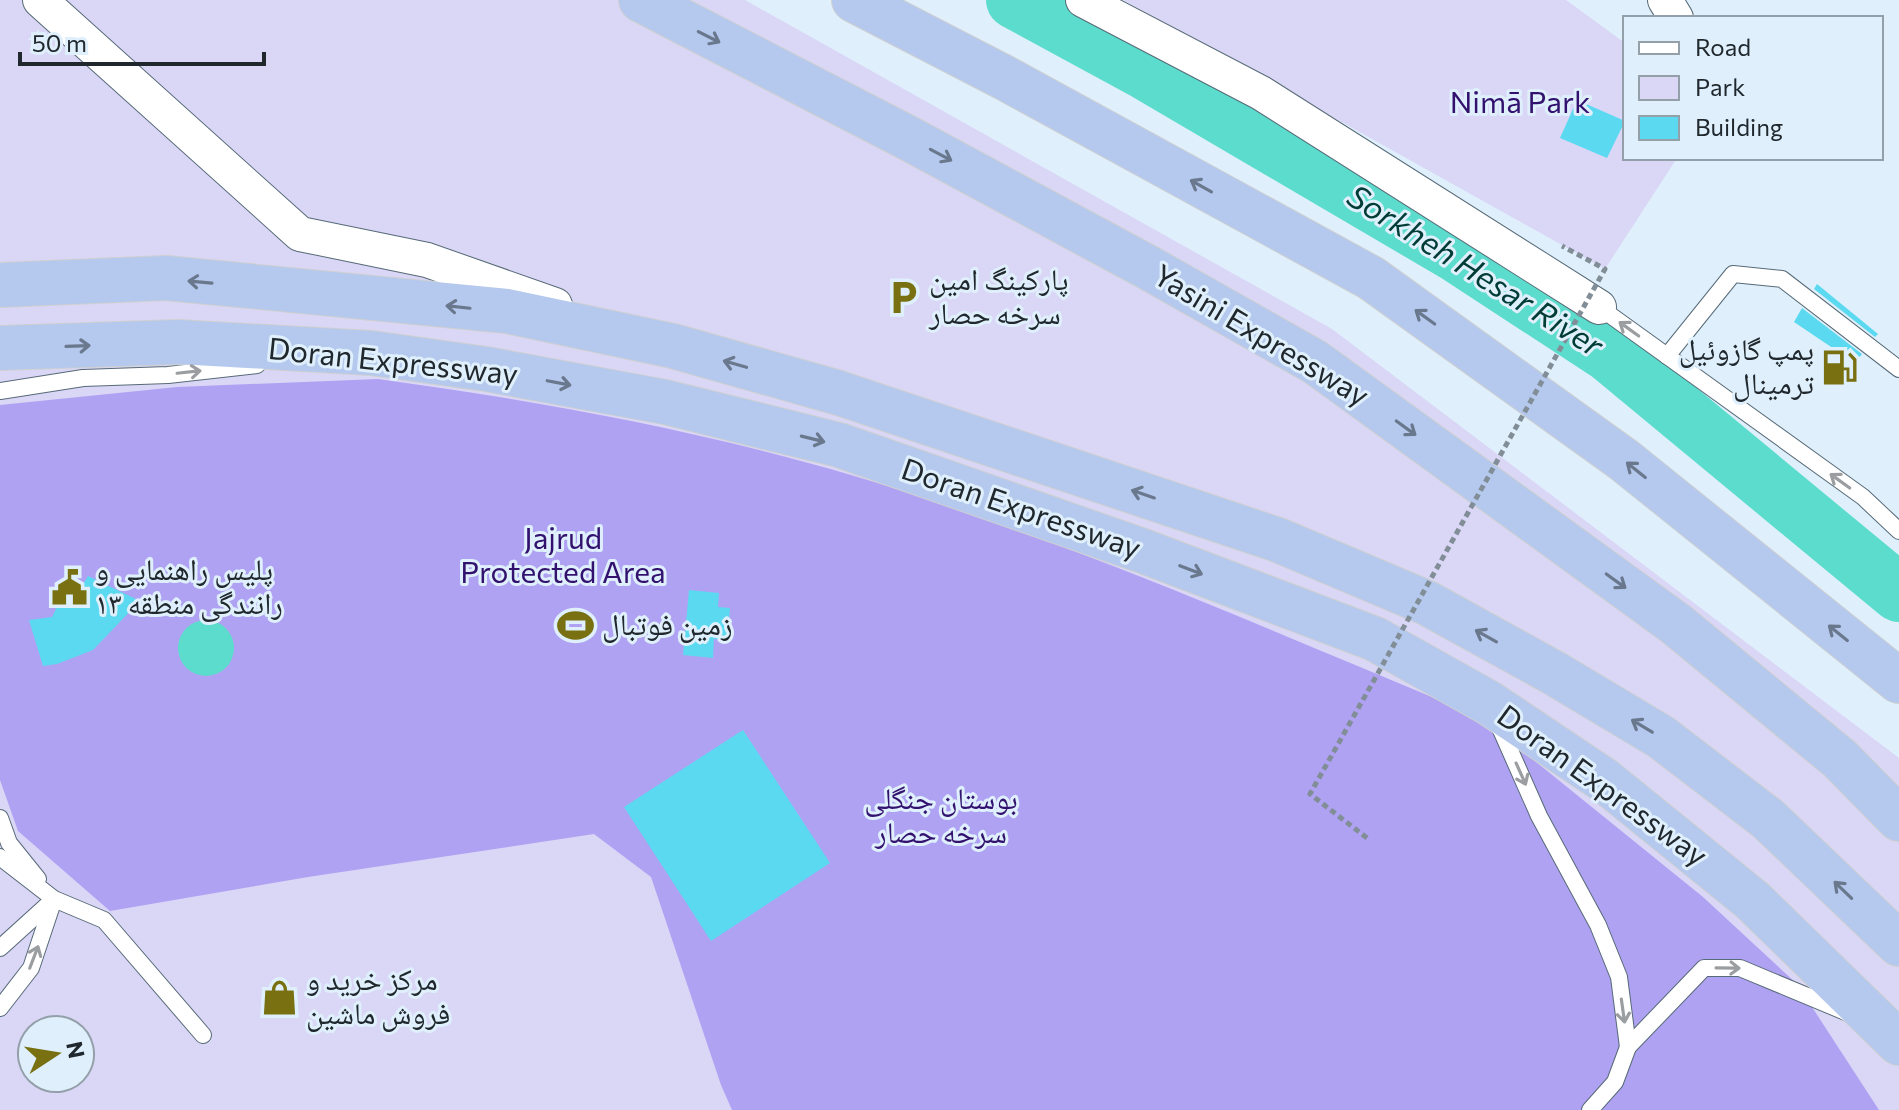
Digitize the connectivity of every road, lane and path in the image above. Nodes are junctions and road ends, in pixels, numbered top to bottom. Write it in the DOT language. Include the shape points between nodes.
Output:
graph roads {
  1 [pos="40,0"];
  2 [pos="641,0"];
  3 [pos="854,0"];
  4 [pos="1083,0"];
  5 [pos="1562,246"];
  6 [pos="0,285"];
  7 [pos="1599,307"];
  8 [pos="673,346"];
  9 [pos="0,348"];
  10 [pos="371,353"];
  11 [pos="1667,356"];
  12 [pos="1899,369"];
  13 [pos="0,391"];
  14 [pos="1899,531"];
  15 [pos="1899,681"];
  16 [pos="1489,703"];
  17 [pos="0,818"];
  18 [pos="1899,819"];
  19 [pos="1367,838"];
  20 [pos="0,857"];
  21 [pos="54,899"];
  22 [pos="1899,944"];
  23 [pos="0,948"];
  24 [pos="0,1008"];
  25 [pos="203,1035"];
  26 [pos="1899,1043"];
  27 [pos="1628,1047"];
  28 [pos="1590,1110"];
  1 -- 8 [label="street" via="300,234 427,260"];
  2 -- 18 [label="highway, Yasini Expressway, one-way" via="910,139 1315,362 1676,624 1840,759"];
  15 -- 3 [label="highway, one-way" via="1624,460 1371,278"];
  4 -- 7 [label="street" via="1261,93"];
  5 -- 19 [label="path, bridge" via="1605,269 1310,794"];
  8 -- 6 [label="highway, Doran Expressway, one-way" via="507,311 166,278"];
  11 -- 7 [label="lane, one-way"];
  22 -- 8 [label="highway, Doran Expressway, one-way" via="1768,819 1661,737 1427,603 1264,535 839,393"];
  9 -- 10 [label="highway, Doran Expressway, one-way" via="178,342"];
  13 -- 10 [label="lane, one-way" via="83,378 168,375"];
  10 -- 16 [label="highway, Doran Expressway, one-way" via="665,402 839,445 1375,639"];
  11 -- 12 [label="lane" via="1733,274 1782,279"];
  14 -- 11 [label="lane, one-way" via="1863,497"];
  16 -- 26 [label="highway, Doran Expressway" via="1604,780 1752,900"];
  16 -- 27 [label="lane, one-way" via="1539,816 1598,925 1619,977"];
  17 -- 21 [label="lane" via="9,843"];
  20 -- 21 [label="lane"];
  21 -- 23 [label="lane"];
  24 -- 21 [label="lane, one-way" via="31,968"];
  21 -- 25 [label="lane" via="104,920"];
  27 -- 26 [label="lane, one-way" via="1704,968 1740,968 1853,1015"];
  27 -- 28 [label="lane" via="1615,1082"];
}
